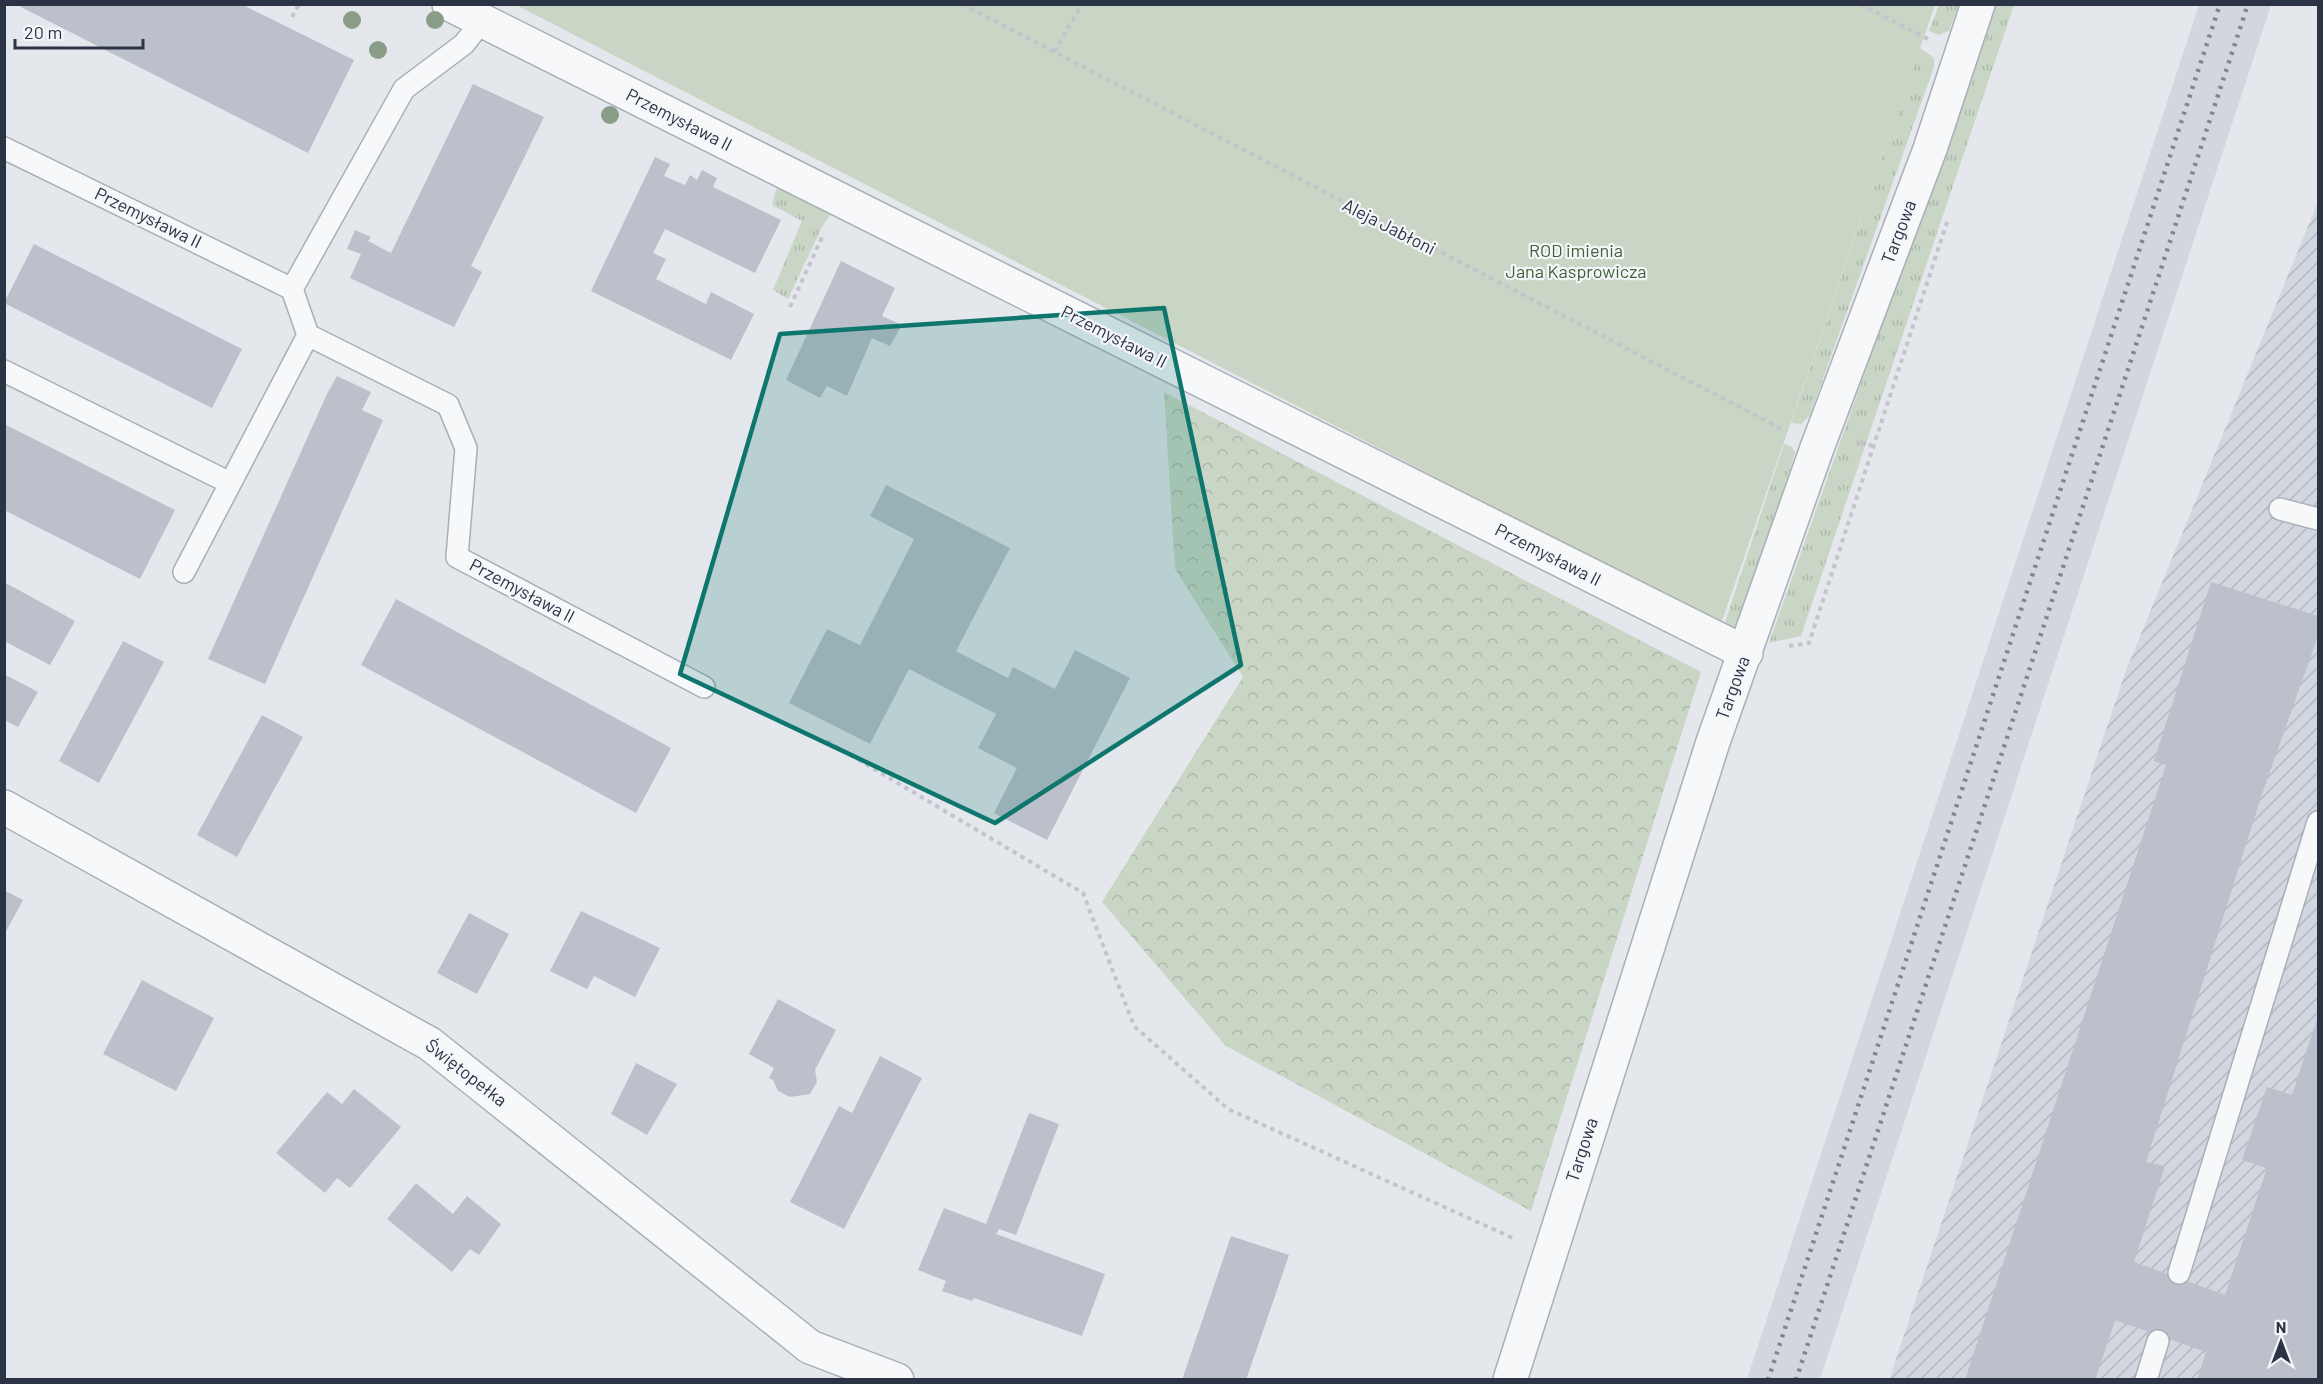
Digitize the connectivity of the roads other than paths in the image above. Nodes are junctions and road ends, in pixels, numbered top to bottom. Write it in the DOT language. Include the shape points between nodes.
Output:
graph roads {
  1 [pos="449,4"];
  2 [pos="1978,4"];
  3 [pos="482,21"];
  4 [pos="4,148"];
  5 [pos="292,289"];
  6 [pos="308,335"];
  7 [pos="4,371"];
  8 [pos="230,483"];
  9 [pos="2280,508"];
  10 [pos="2319,519"];
  11 [pos="184,572"];
  12 [pos="1746,652"];
  13 [pos="704,687"];
  14 [pos="4,807"];
  15 [pos="2319,822"];
  16 [pos="2179,1273"];
  17 [pos="2158,1341"];
  18 [pos="897,1380"];
  19 [pos="1510,1380"];
  20 [pos="2146,1380"];
  1 -- 3 [label="street, Przemysława II"];
  2 -- 12 [label="street, Targowa" via="1930,149 1817,448"];
  3 -- 5 [label="lane" via="464,44 404,89"];
  3 -- 12 [label="street, Przemysława II"];
  4 -- 5 [label="lane, Przemysława II"];
  5 -- 6 [label="lane"];
  6 -- 8 [label="lane"];
  6 -- 13 [label="lane, Przemysława II" via="448,405 466,448 458,556"];
  7 -- 8 [label="lane"];
  8 -- 11 [label="lane"];
  9 -- 10 [label="lane"];
  12 -- 19 [label="street, Targowa" via="1713,742"];
  14 -- 18 [label="street, Świętopełka" via="430,1044 810,1347"];
  15 -- 16 [label="lane"];
  17 -- 20 [label="lane"];
}
